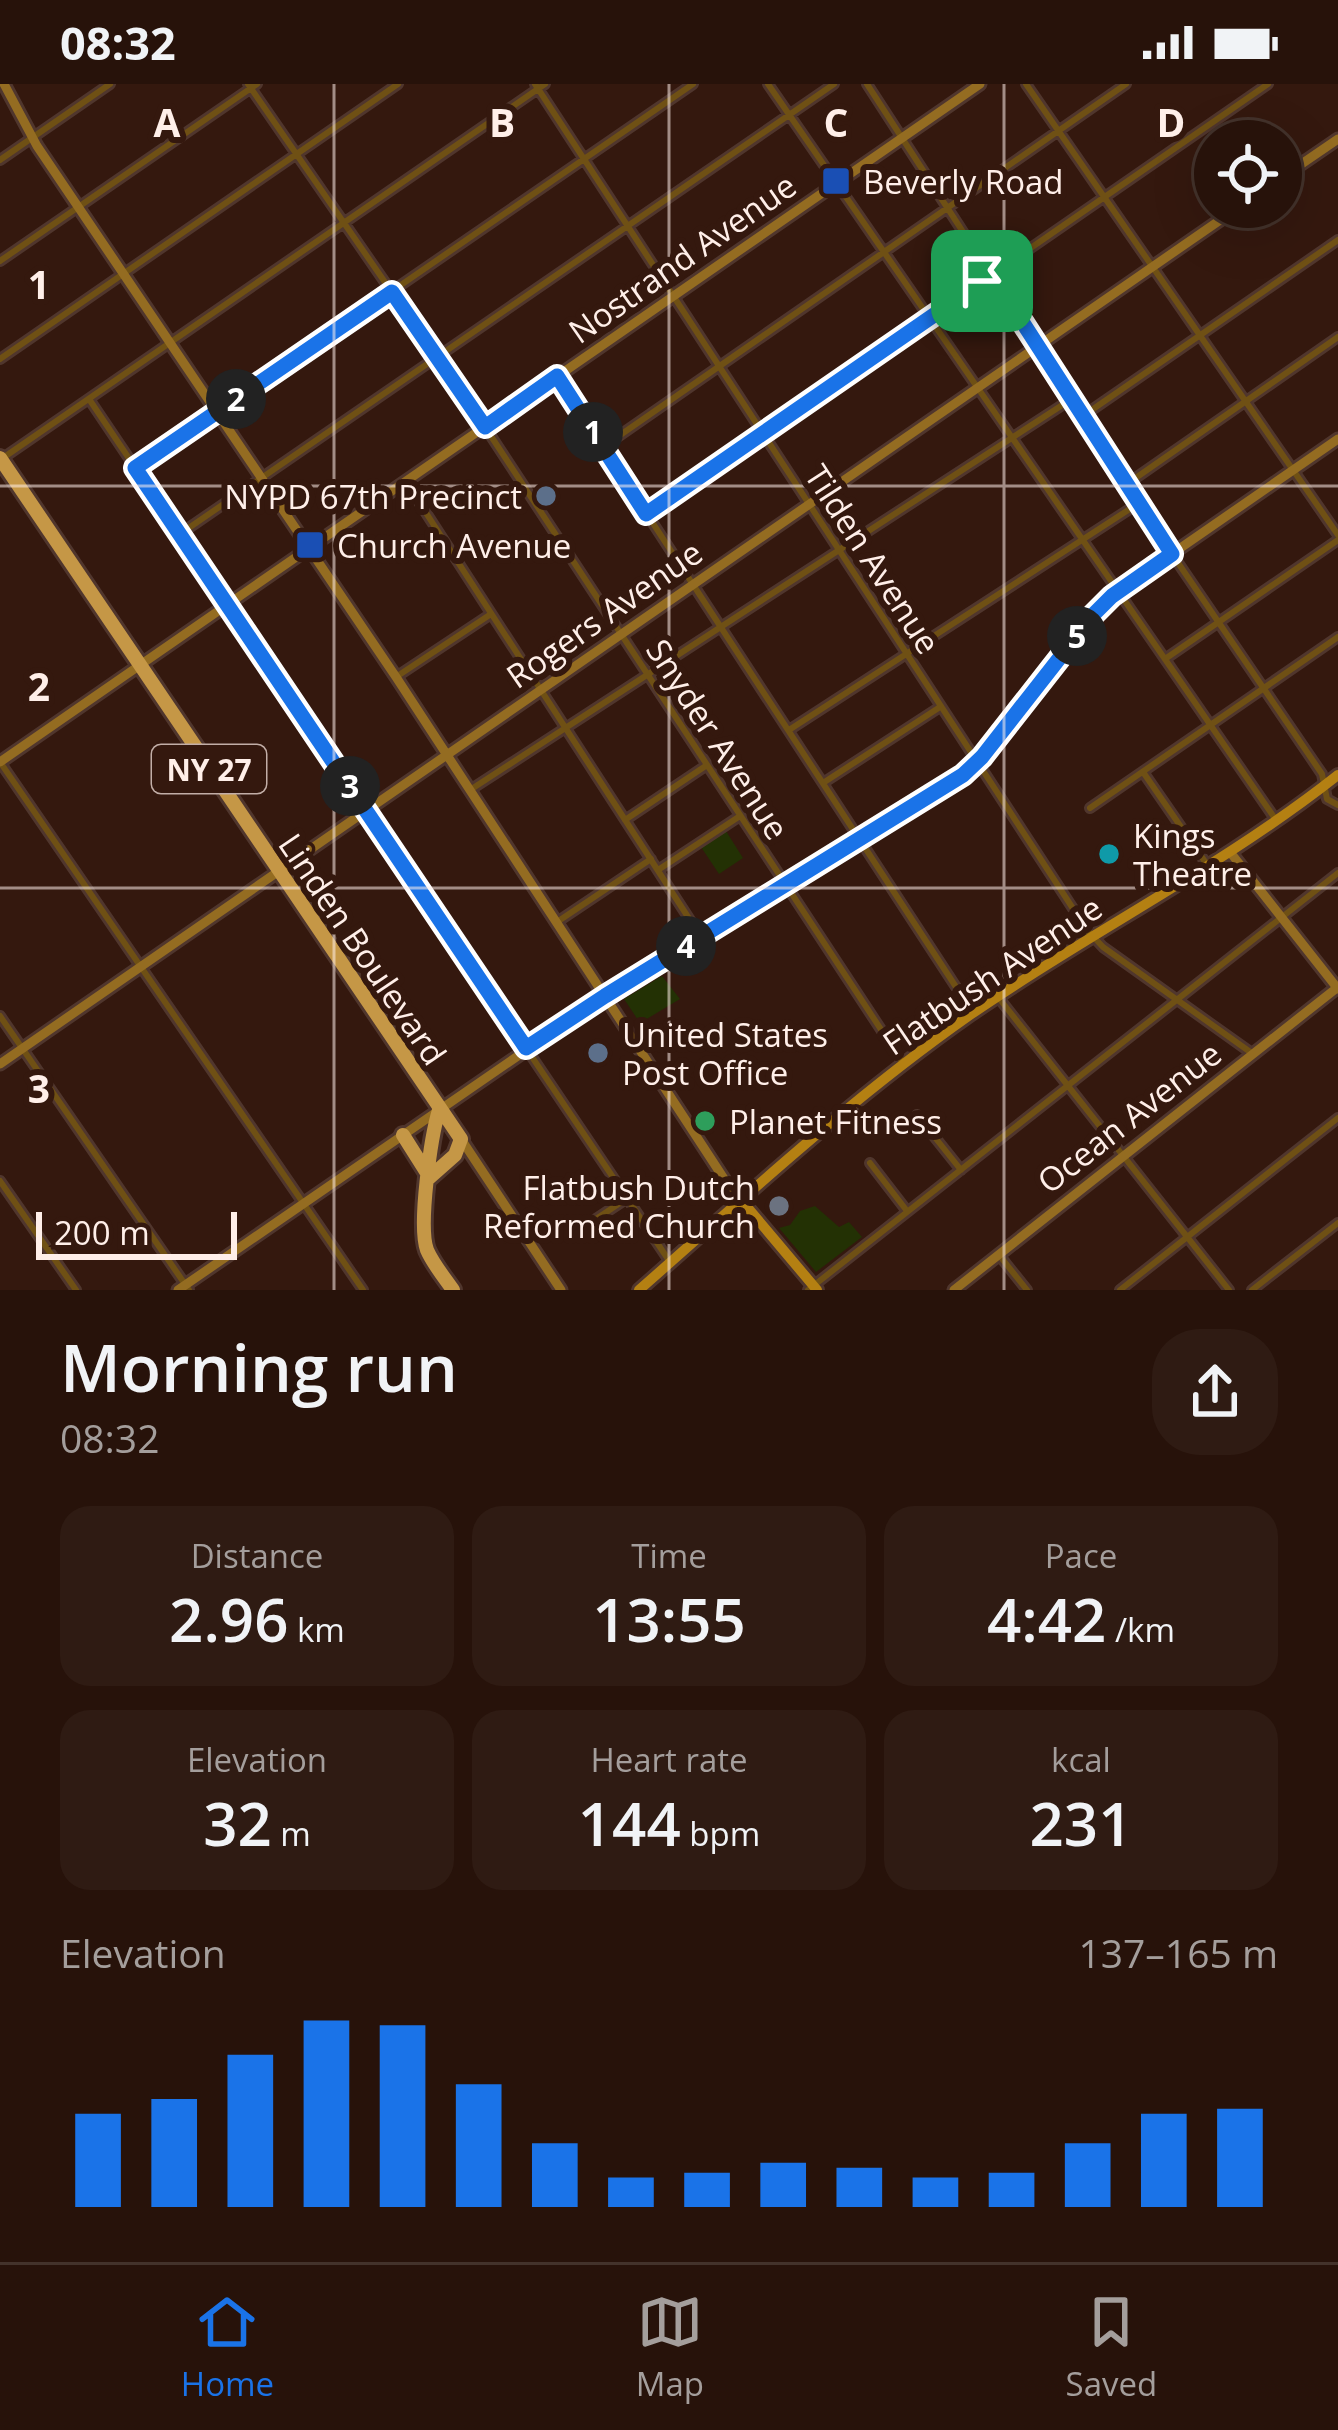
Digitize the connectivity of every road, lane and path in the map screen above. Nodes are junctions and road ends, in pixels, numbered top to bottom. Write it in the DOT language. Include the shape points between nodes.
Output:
graph roads {
  1 [pos="4,84"];
  2 [pos="110,84"];
  3 [pos="398,84"];
  4 [pos="693,84"];
  5 [pos="768,84"];
  6 [pos="834,84"];
  7 [pos="867,84"];
  8 [pos="980,84"];
  9 [pos="1027,84"];
  10 [pos="1126,84"];
  11 [pos="1268,84"];
  12 [pos="252,85"];
  13 [pos="540,86"];
  14 [pos="789,115"];
  15 [pos="1059,130"];
  16 [pos="33,137"];
  17 [pos="902,138"];
  18 [pos="1338,139"];
  19 [pos="296,154"];
  20 [pos="584,159"];
  21 [pos="0,160"];
  22 [pos="1302,164"];
  23 [pos="836,184"];
  24 [pos="1105,197"];
  25 [pos="79,207"];
  26 [pos="947,208"];
  27 [pos="344,223"];
  28 [pos="628,226"];
  29 [pos="1209,228"];
  30 [pos="1338,240"];
  31 [pos="884,252"];
  32 [pos="0,261"];
  33 [pos="1153,267"];
  34 [pos="125,272"];
  35 [pos="992,275"];
  36 [pos="392,292"];
  37 [pos="674,296"];
  38 [pos="929,318"];
  39 [pos="1200,335"];
  40 [pos="1338,338"];
  41 [pos="172,341"];
  42 [pos="1038,346"];
  43 [pos="437,358"];
  44 [pos="0,359"];
  45 [pos="719,366"];
  46 [pos="557,376"];
  47 [pos="978,388"];
  48 [pos="89,399"];
  49 [pos="1071,399"];
  50 [pos="1246,401"];
  51 [pos="219,411"];
  52 [pos="1083,416"];
  53 [pos="485,427"];
  54 [pos="763,434"];
  55 [pos="1012,437"];
  56 [pos="1338,439"];
  57 [pos="603,447"];
  58 [pos="0,459"];
  59 [pos="135,468"];
  60 [pos="1293,470"];
  61 [pos="263,478"];
  62 [pos="406,482"];
  63 [pos="1127,484"];
  64 [pos="1138,503"];
  65 [pos="809,505"];
  66 [pos="646,514"];
  67 [pos="180,534"];
  68 [pos="1338,537"];
  69 [pos="1083,539"];
  70 [pos="310,548"];
  71 [pos="839,550"];
  72 [pos="1172,554"];
  73 [pos="693,585"];
  74 [pos="1118,591"];
  75 [pos="228,605"];
  76 [pos="490,614"];
  77 [pos="1218,623"];
  78 [pos="721,627"];
  79 [pos="622,635"];
  80 [pos="1338,637"];
  81 [pos="906,654"];
  82 [pos="1165,659"];
  83 [pos="140,665"];
  84 [pos="647,674"];
  85 [pos="396,676"];
  86 [pos="1264,689"];
  87 [pos="540,691"];
  88 [pos="940,706"];
  89 [pos="1211,726"];
  90 [pos="565,728"];
  91 [pos="788,730"];
  92 [pos="448,755"];
  93 [pos="0,762"];
  94 [pos="976,763"];
  95 [pos="706,765"];
  96 [pos="1143,772"];
  97 [pos="1338,775"];
  98 [pos="823,783"];
  99 [pos="1324,786"];
  100 [pos="470,790"];
  101 [pos="1338,805"];
  102 [pos="1090,808"];
  103 [pos="366,811"];
  104 [pos="740,816"];
  105 [pos="625,820"];
  106 [pos="1276,820"];
  107 [pos="860,840"];
  108 [pos="1230,852"];
  109 [pos="651,859"];
  110 [pos="1208,866"];
  111 [pos="658,870"];
  112 [pos="279,872"];
  113 [pos="1338,873"];
  114 [pos="786,885"];
  115 [pos="1281,917"];
  116 [pos="557,922"];
  117 [pos="701,937"];
  118 [pos="1094,939"];
  119 [pos="141,967"];
  120 [pos="1338,988"];
  121 [pos="605,996"];
  122 [pos="998,998"];
  123 [pos="1178,999"];
  124 [pos="973,1013"];
  125 [pos="0,1016"];
  126 [pos="22,1048"];
  127 [pos="526,1048"];
  128 [pos="1253,1054"];
  129 [pos="0,1064"];
  130 [pos="903,1064"];
  131 [pos="1068,1085"];
  132 [pos="439,1110"];
  133 [pos="917,1114"];
  134 [pos="1338,1118"];
  135 [pos="403,1135"];
  136 [pos="461,1139"];
  137 [pos="1123,1156"];
  138 [pos="870,1163"];
  139 [pos="961,1169"];
  140 [pos="429,1178"];
  141 [pos="0,1181"];
  142 [pos="627,1198"];
  143 [pos="742,1201"];
  144 [pos="303,1203"];
  145 [pos="907,1211"];
  146 [pos="1338,1223"];
  147 [pos="584,1227"];
  148 [pos="1187,1237"];
  149 [pos="999,1255"];
  150 [pos="670,1262"];
  151 [pos="184,1288"];
  152 [pos="813,1288"];
  153 [pos="76,1290"];
  154 [pos="363,1290"];
  155 [pos="452,1290"];
  156 [pos="561,1290"];
  157 [pos="639,1290"];
  158 [pos="954,1290"];
  159 [pos="1027,1290"];
  160 [pos="1120,1290"];
  161 [pos="1229,1290"];
  162 [pos="1252,1290"];
  1 -- 16 [label="main road"];
  2 -- 16 [label="street"];
  3 -- 19 [label="street"];
  4 -- 20 [label="street"];
  5 -- 14 [label="street"];
  6 -- 14 [label="street"];
  7 -- 17 [label="street"];
  8 -- 17 [label="main road, Nostrand Avenue"];
  9 -- 15 [label="street"];
  10 -- 15 [label="street"];
  11 -- 24 [label="street"];
  12 -- 19 [label="street, Snyder Avenue"];
  12 -- 25 [label="street"];
  13 -- 20 [label="street, Tilden Avenue"];
  13 -- 27 [label="street"];
  14 -- 23 [label="street"];
  14 -- 28 [label="street"];
  15 -- 24 [label="street"];
  15 -- 26 [label="street"];
  16 -- 21 [label="street"];
  16 -- 25 [label="main road"];
  17 -- 23 [label="main road, Nostrand Avenue"];
  17 -- 26 [label="street"];
  18 -- 22 [label="main road"];
  19 -- 27 [label="street, Snyder Avenue"];
  19 -- 34 [label="street"];
  20 -- 28 [label="street, Tilden Avenue"];
  20 -- 36 [label="street"];
  23 -- 31 [label="street"];
  23 -- 37 [label="main road, Nostrand Avenue"];
  24 -- 33 [label="street"];
  24 -- 35 [label="street"];
  25 -- 32 [label="street"];
  25 -- 34 [label="main road"];
  26 -- 31 [label="street"];
  26 -- 35 [label="street"];
  27 -- 36 [label="street, Snyder Avenue"];
  27 -- 41 [label="street"];
  28 -- 37 [label="street, Tilden Avenue"];
  28 -- 43 [label="street"];
  29 -- 33 [label="main road, Rogers Avenue"];
  30 -- 39 [label="street"];
  31 -- 38 [label="street"];
  31 -- 45 [label="street"];
  33 -- 39 [label="street"];
  33 -- 42 [label="main road, Rogers Avenue"];
  34 -- 41 [label="main road"];
  34 -- 44 [label="street"];
  35 -- 38 [label="street"];
  35 -- 42 [label="street"];
  36 -- 43 [label="street, Snyder Avenue"];
  36 -- 51 [label="street"];
  37 -- 45 [label="street, Tilden Avenue"];
  37 -- 46 [label="main road, Nostrand Avenue"];
  38 -- 47 [label="street"];
  38 -- 54 [label="street"];
  39 -- 50 [label="street"];
  39 -- 52 [label="street"];
  40 -- 50 [label="street"];
  41 -- 48 [label="street"];
  41 -- 51 [label="main road"];
  42 -- 47 [label="main road, Rogers Avenue"];
  42 -- 49 [label="street"];
  43 -- 53 [label="street, Snyder Avenue"];
  43 -- 61 [label="street"];
  45 -- 54 [label="street, Tilden Avenue"];
  45 -- 57 [label="street"];
  46 -- 53 [label="main road, Nostrand Avenue"];
  46 -- 57 [label="street"];
  47 -- 55 [label="street"];
  47 -- 65 [label="main road, Rogers Avenue"];
  48 -- 58 [label="street"];
  48 -- 59 [label="street"];
  49 -- 52 [label="street"];
  49 -- 55 [label="street"];
  50 -- 60 [label="street"];
  50 -- 63 [label="street"];
  51 -- 59 [label="street"];
  51 -- 61 [label="main road"];
  52 -- 63 [label="street"];
  53 -- 62 [label="main road, Nostrand Avenue"];
  53 -- 79 [label="street, Snyder Avenue"];
  54 -- 65 [label="street, Tilden Avenue"];
  54 -- 66 [label="street"];
  55 -- 69 [label="street"];
  55 -- 71 [label="street"];
  56 -- 60 [label="main road"];
  57 -- 66 [label="street"];
  58 -- 83 [label="highway, Linden Boulevard / NY 27"];
  59 -- 67 [label="street"];
  60 -- 68 [label="street"];
  60 -- 72 [label="main road"];
  61 -- 67 [label="street"];
  61 -- 70 [label="main road"];
  62 -- 70 [label="main road, Nostrand Avenue"];
  62 -- 76 [label="street"];
  63 -- 64 [label="street"];
  64 -- 69 [label="street"];
  64 -- 72 [label="street"];
  65 -- 71 [label="street, Tilden Avenue"];
  65 -- 73 [label="main road, Rogers Avenue"];
  66 -- 73 [label="street"];
  67 -- 75 [label="street"];
  68 -- 77 [label="street"];
  69 -- 74 [label="street"];
  69 -- 81 [label="street"];
  70 -- 75 [label="main road, Nostrand Avenue"];
  70 -- 85 [label="main road"];
  71 -- 78 [label="street"];
  71 -- 81 [label="street, Tilden Avenue"];
  72 -- 74 [label="main road"];
  72 -- 77 [label="street"];
  73 -- 78 [label="street"];
  73 -- 79 [label="main road, Rogers Avenue"];
  74 -- 82 [label="street"];
  74 -- 94 [label="main road"];
  75 -- 83 [label="main road, Nostrand Avenue"];
  75 -- 103 [label="street"];
  76 -- 85 [label="street"];
  76 -- 87 [label="street"];
  77 -- 82 [label="street"];
  77 -- 86 [label="street"];
  78 -- 84 [label="street"];
  78 -- 91 [label="street"];
  79 -- 84 [label="street, Snyder Avenue"];
  79 -- 87 [label="main road, Rogers Avenue"];
  80 -- 86 [label="street"];
  81 -- 88 [label="street, Tilden Avenue"];
  81 -- 91 [label="street"];
  82 -- 89 [label="street"];
  83 -- 93 [label="main road, Nostrand Avenue"];
  83 -- 112 [label="highway, Linden Boulevard / NY 27"];
  84 -- 90 [label="street"];
  84 -- 95 [label="street, Snyder Avenue"];
  85 -- 92 [label="main road"];
  86 -- 89 [label="street"];
  86 -- 99 [label="street"];
  87 -- 90 [label="street"];
  87 -- 92 [label="main road, Rogers Avenue"];
  88 -- 94 [label="street, Tilden Avenue"];
  88 -- 98 [label="street"];
  89 -- 96 [label="street"];
  89 -- 106 [label="street"];
  90 -- 100 [label="street"];
  90 -- 105 [label="street"];
  91 -- 98 [label="street"];
  92 -- 100 [label="main road"];
  92 -- 103 [label="main road, Rogers Avenue"];
  93 -- 119 [label="street"];
  94 -- 107 [label="main road"];
  94 -- 118 [label="street, Tilden Avenue"];
  95 -- 104 [label="street, Snyder Avenue"];
  95 -- 105 [label="street"];
  96 -- 102 [label="street"];
  96 -- 110 [label="street"];
  97 -- 99 [label="main road, Flatbush Avenue"];
  98 -- 107 [label="street"];
  99 -- 101 [label="street"];
  99 -- 106 [label="main road, Flatbush Avenue"];
  100 -- 116 [label="main road"];
  103 -- 112 [label="main road, Rogers Avenue"];
  103 -- 127 [label="street"];
  104 -- 111 [label="street"];
  104 -- 114 [label="street, Snyder Avenue"];
  105 -- 109 [label="street"];
  106 -- 108 [label="main road, Flatbush Avenue"];
  107 -- 114 [label="main road"];
  107 -- 124 [label="street"];
  108 -- 110 [label="main road, Flatbush Avenue"];
  108 -- 115 [label="main road"];
  109 -- 111 [label="street"];
  109 -- 116 [label="street"];
  110 -- 118 [label="main road, Flatbush Avenue"];
  111 -- 117 [label="street"];
  112 -- 119 [label="main road, Rogers Avenue"];
  112 -- 132 [label="highway, Linden Boulevard / NY 27"];
  113 -- 115 [label="street"];
  114 -- 117 [label="main road"];
  114 -- 130 [label="street, Snyder Avenue"];
  115 -- 120 [label="main road"];
  115 -- 123 [label="street"];
  116 -- 121 [label="main road"];
  117 -- 121 [label="main road"];
  118 -- 122 [label="main road, Flatbush Avenue"];
  118 -- 123 [label="street"];
  119 -- 126 [label="main road, Rogers Avenue"];
  119 -- 144 [label="street"];
  120 -- 128 [label="main road, Ocean Avenue"];
  121 -- 127 [label="main road"];
  121 -- 143 [label="main road"];
  122 -- 124 [label="main road, Flatbush Avenue"];
  122 -- 131 [label="street"];
  123 -- 128 [label="street"];
  123 -- 131 [label="street"];
  124 -- 130 [label="main road, Flatbush Avenue"];
  125 -- 126 [label="street"];
  126 -- 129 [label="main road, Rogers Avenue"];
  126 -- 151 [label="street"];
  127 -- 132 [label="main road"];
  127 -- 142 [label="street"];
  128 -- 137 [label="main road, Ocean Avenue"];
  130 -- 143 [label="main road, Flatbush Avenue"];
  131 -- 137 [label="street"];
  131 -- 139 [label="street"];
  132 -- 135 [label="main road"];
  132 -- 136 [label="highway, Linden Boulevard / NY 27"];
  132 -- 140 [label="highway"];
  133 -- 139 [label="street"];
  134 -- 148 [label="street"];
  135 -- 140 [label="highway"];
  135 -- 144 [label="main road"];
  136 -- 140 [label="highway"];
  136 -- 156 [label="main road, Linden Boulevard"];
  137 -- 148 [label="street"];
  137 -- 149 [label="main road, Ocean Avenue"];
  138 -- 145 [label="street"];
  139 -- 145 [label="street"];
  140 -- 155 [label="highway" via="424,1237"];
  141 -- 153 [label="street"];
  142 -- 147 [label="street"];
  142 -- 150 [label="street"];
  143 -- 150 [label="main road, Flatbush Avenue"];
  143 -- 152 [label="main road"];
  144 -- 151 [label="main road"];
  144 -- 154 [label="street"];
  145 -- 152 [label="street"];
  146 -- 162 [label="street"];
  148 -- 160 [label="street"];
  148 -- 161 [label="street"];
  149 -- 158 [label="main road, Ocean Avenue"];
  149 -- 159 [label="street"];
  150 -- 157 [label="main road, Flatbush Avenue"];
}
